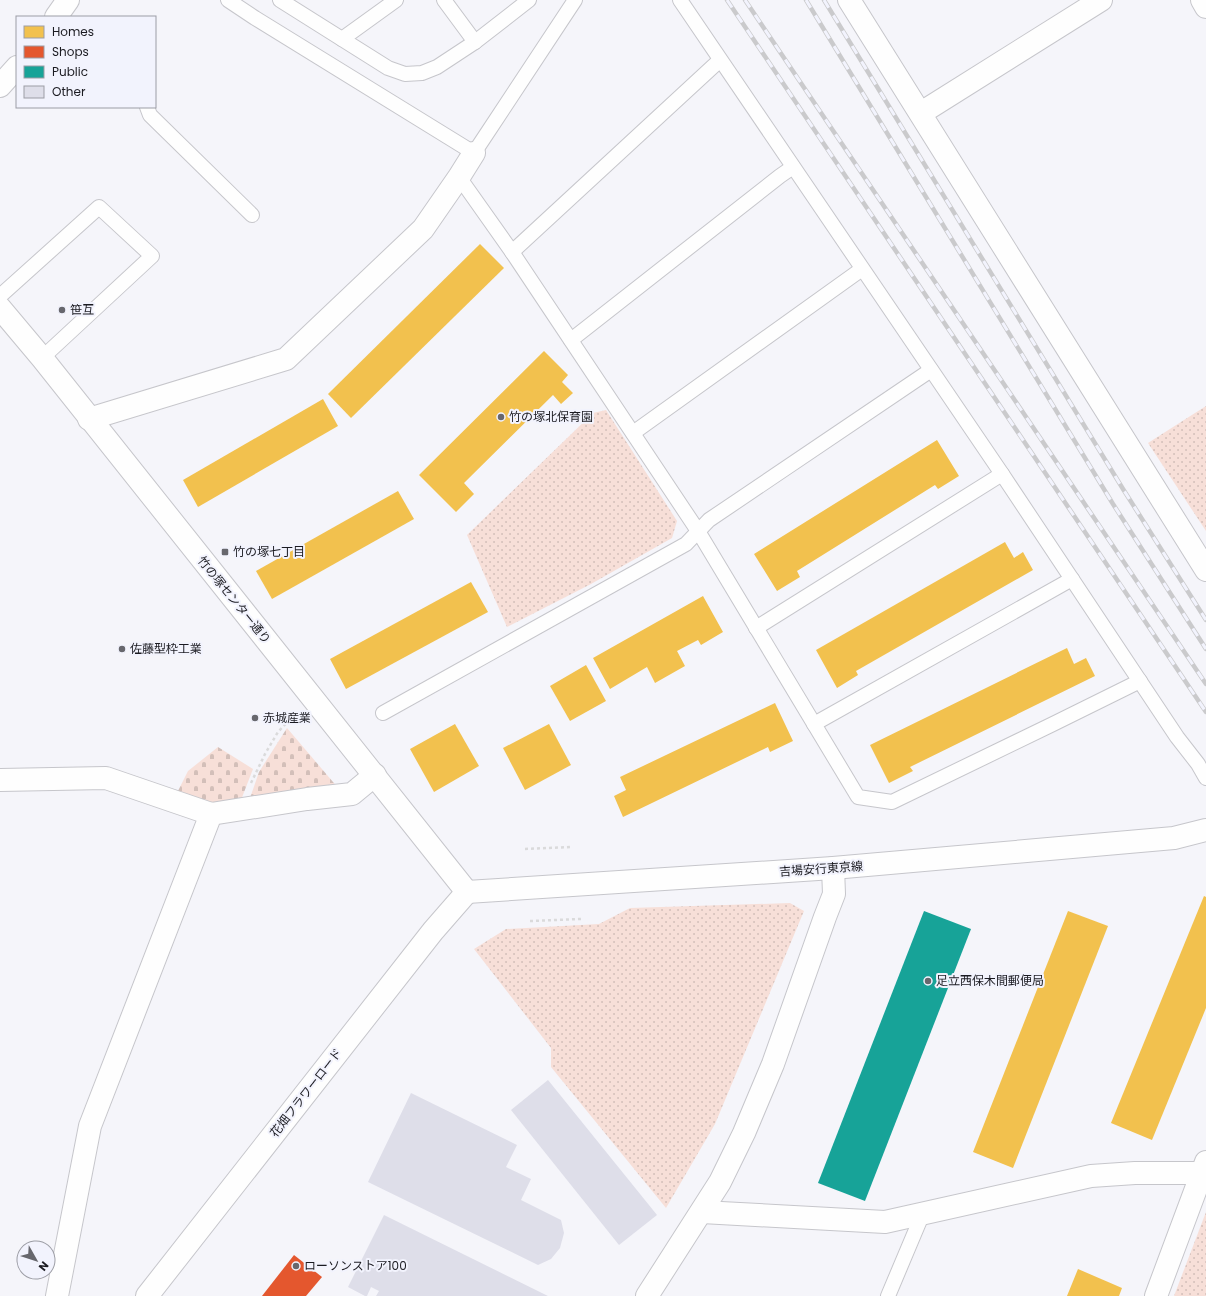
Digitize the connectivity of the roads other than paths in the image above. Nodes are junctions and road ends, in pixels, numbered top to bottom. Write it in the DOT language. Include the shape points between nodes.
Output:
graph roads {
  1 [pos="68,0"];
  2 [pos="228,0"];
  3 [pos="280,0"];
  4 [pos="396,0"];
  5 [pos="444,0"];
  6 [pos="529,0"];
  7 [pos="575,0"];
  8 [pos="680,0"];
  9 [pos="849,0"];
  10 [pos="1101,0"];
  11 [pos="1202,0"];
  12 [pos="1206,7"];
  13 [pos="57,16"];
  14 [pos="342,39"];
  15 [pos="474,42"];
  16 [pos="720,60"];
  17 [pos="16,68"];
  18 [pos="0,86"];
  19 [pos="147,108"];
  20 [pos="921,113"];
  21 [pos="474,154"];
  22 [pos="793,167"];
  23 [pos="460,177"];
  24 [pos="252,215"];
  25 [pos="512,252"];
  26 [pos="862,269"];
  27 [pos="0,296"];
  28 [pos="0,308"];
  29 [pos="571,340"];
  30 [pos="42,358"];
  31 [pos="931,370"];
  32 [pos="89,419"];
  33 [pos="633,433"];
  34 [pos="1002,474"];
  35 [pos="698,531"];
  36 [pos="1206,570"];
  37 [pos="1072,579"];
  38 [pos="756,628"];
  39 [pos="1140,681"];
  40 [pos="383,713"];
  41 [pos="814,724"];
  42 [pos="375,775"];
  43 [pos="1206,778"];
  44 [pos="0,780"];
  45 [pos="211,814"];
  46 [pos="1206,830"];
  47 [pos="1174,838"];
  48 [pos="1206,840"];
  49 [pos="834,868"];
  50 [pos="467,892"];
  51 [pos="1204,1167"];
  52 [pos="702,1212"];
  53 [pos="923,1213"];
  54 [pos="57,1296"];
  55 [pos="147,1296"];
  56 [pos="647,1296"];
  57 [pos="888,1296"];
  58 [pos="1156,1296"];
  1 -- 13 [label="street"];
  2 -- 21 [label="lane"];
  3 -- 14 [label="lane"];
  4 -- 14 [label="lane"];
  5 -- 15 [label="lane"];
  6 -- 15 [label="lane"];
  7 -- 21 [label="lane"];
  8 -- 16 [label="lane"];
  9 -- 20 [label="street"];
  10 -- 20 [label="street"];
  11 -- 12 [label="street"];
  14 -- 15 [label="lane" via="388,68 405,74 422,73 437,67"];
  16 -- 22 [label="lane"];
  16 -- 25 [label="lane"];
  17 -- 18 [label="street"];
  19 -- 24 [label="lane" via="150,115"];
  20 -- 36 [label="street"];
  21 -- 23 [label="street"];
  22 -- 26 [label="lane"];
  22 -- 29 [label="lane"];
  23 -- 25 [label="lane"];
  23 -- 32 [label="street" via="423,230 286,359"];
  25 -- 29 [label="lane"];
  26 -- 31 [label="lane"];
  26 -- 33 [label="lane"];
  27 -- 30 [label="lane" via="99,207 152,256"];
  28 -- 30 [label="street, 竹の塚センター通り"];
  29 -- 33 [label="lane"];
  30 -- 32 [label="street, 竹の塚センター通り"];
  31 -- 34 [label="lane"];
  31 -- 35 [label="lane" via="709,520"];
  32 -- 42 [label="street, 竹の塚センター通り"];
  33 -- 35 [label="lane"];
  34 -- 37 [label="lane"];
  34 -- 38 [label="lane"];
  35 -- 38 [label="lane"];
  35 -- 40 [label="lane" via="686,544"];
  37 -- 39 [label="lane"];
  37 -- 41 [label="lane"];
  38 -- 41 [label="lane"];
  39 -- 41 [label="lane" via="892,802 858,797"];
  39 -- 43 [label="lane"];
  42 -- 45 [label="street" via="352,794"];
  42 -- 50 [label="street, 竹の塚センター通り"];
  44 -- 45 [label="street" via="106,778"];
  45 -- 54 [label="street" via="90,1126"];
  46 -- 47 [label="street, 吉場安行東京線"];
  47 -- 48 [label="street, 吉場安行東京線"];
  47 -- 49 [label="street, 吉場安行東京線"];
  49 -- 50 [label="street, 吉場安行東京線"];
  49 -- 52 [label="street" via="834,894 773,1064 741,1140"];
  50 -- 55 [label="street, 花畑フラワーロード" via="433,931"];
  51 -- 53 [label="street" via="1091,1176"];
  51 -- 58 [label="street"];
  52 -- 53 [label="street" via="885,1222"];
  52 -- 56 [label="street"];
  53 -- 57 [label="lane"];
}
